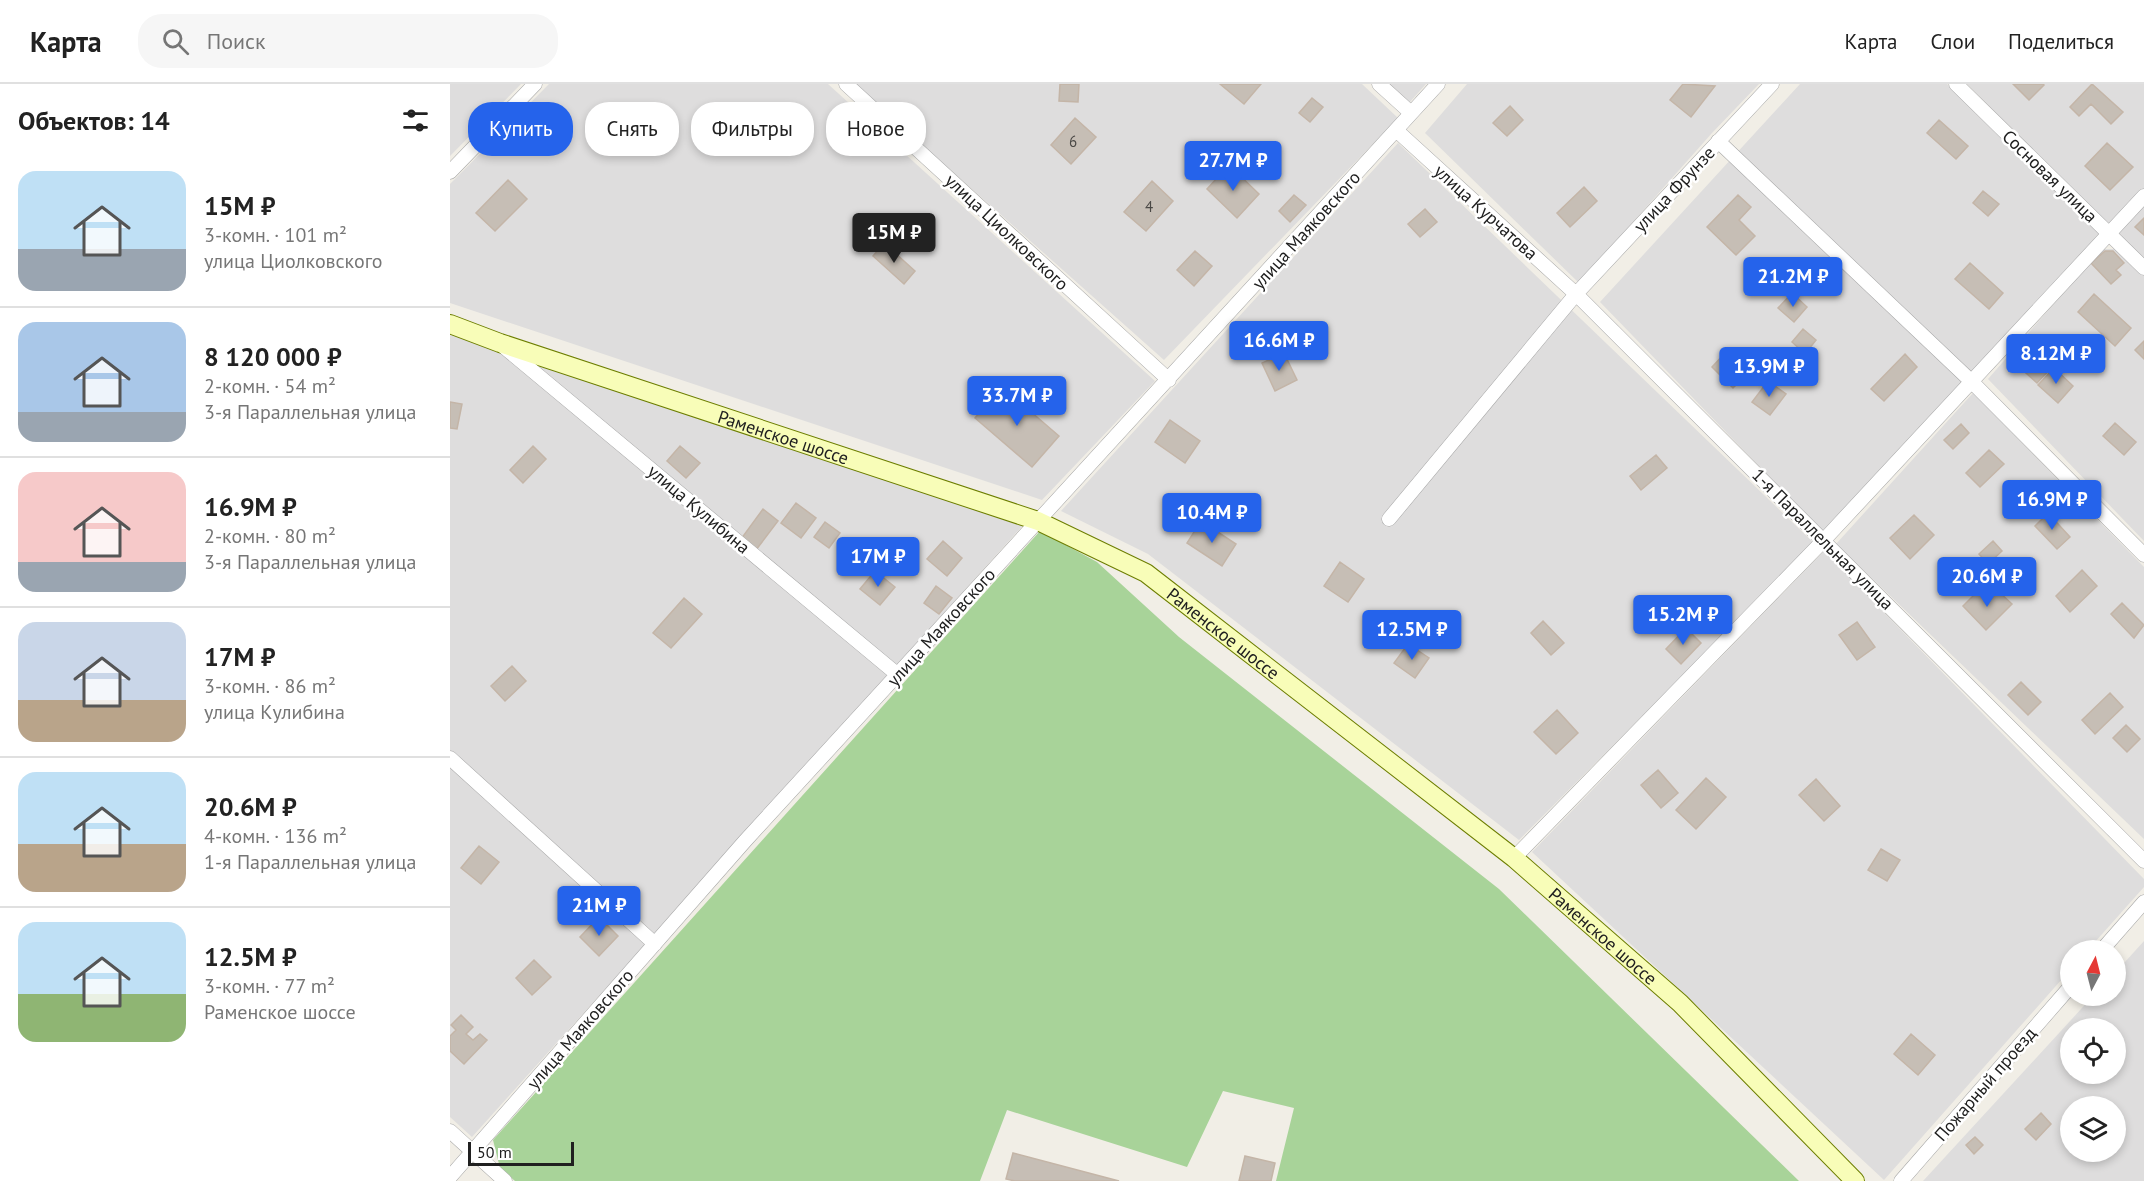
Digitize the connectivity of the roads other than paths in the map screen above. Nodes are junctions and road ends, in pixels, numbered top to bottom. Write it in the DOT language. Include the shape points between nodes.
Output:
graph roads {
  1 [pos="535,84"];
  2 [pos="846,84"];
  3 [pos="1379,84"];
  4 [pos="1438,84"];
  5 [pos="1772,84"];
  6 [pos="1956,84"];
  7 [pos="1411,113"];
  8 [pos="1396,130"];
  9 [pos="1718,141"];
  10 [pos="450,172"];
  11 [pos="2144,196"];
  12 [pos="2108,232"];
  13 [pos="2144,268"];
  14 [pos="1576,294"];
  15 [pos="450,324"];
  16 [pos="500,343"];
  17 [pos="1169,380"];
  18 [pos="1973,383"];
  19 [pos="1389,519"];
  20 [pos="1038,521"];
  21 [pos="1824,540"];
  22 [pos="2144,555"];
  23 [pos="898,675"];
  24 [pos="450,758"];
  25 [pos="1514,858"];
  26 [pos="2144,861"];
  27 [pos="2144,902"];
  28 [pos="2111,940"];
  29 [pos="655,944"];
  30 [pos="2060,998"];
  31 [pos="450,1131"];
  32 [pos="473,1152"];
  33 [pos="450,1177"];
  34 [pos="505,1181"];
  35 [pos="1855,1181"];
  36 [pos="1901,1181"];
  1 -- 10 [label="street"];
  2 -- 17 [label="street, улица Циолковского"];
  3 -- 7 [label="street"];
  4 -- 7 [label="street, улица Маяковского"];
  5 -- 9 [label="street, улица Фрунзе"];
  6 -- 12 [label="street, Сосновая улица"];
  7 -- 8 [label="street, улица Маяковского"];
  8 -- 14 [label="street, улица Курчатова"];
  8 -- 17 [label="street, улица Маяковского"];
  9 -- 14 [label="street, улица Фрунзе"];
  9 -- 18 [label="street"];
  11 -- 12 [label="street"];
  12 -- 13 [label="street, Сосновая улица"];
  12 -- 18 [label="street"];
  14 -- 19 [label="street, улица Фрунзе"];
  14 -- 21 [label="street, 1-я Параллельная улица"];
  15 -- 16 [label="main road, Раменское шоссе"];
  16 -- 20 [label="main road, Раменское шоссе"];
  16 -- 23 [label="street, улица Кулибина"];
  17 -- 20 [label="street, улица Маяковского"];
  18 -- 21 [label="street"];
  18 -- 22 [label="street"];
  20 -- 23 [label="street, улица Маяковского"];
  20 -- 25 [label="main road, Раменское шоссе" via="1146,573"];
  21 -- 25 [label="street"];
  21 -- 26 [label="street, 1-я Параллельная улица"];
  23 -- 29 [label="street, улица Маяковского"];
  24 -- 29 [label="street"];
  25 -- 35 [label="main road, Раменское шоссе" via="1680,1003"];
  27 -- 28 [label="street"];
  29 -- 32 [label="street, улица Маяковского"];
  30 -- 36 [label="street, Пожарный проезд"];
  31 -- 32 [label="street"];
  32 -- 33 [label="street, улица Маяковского"];
  32 -- 34 [label="street"];
}
